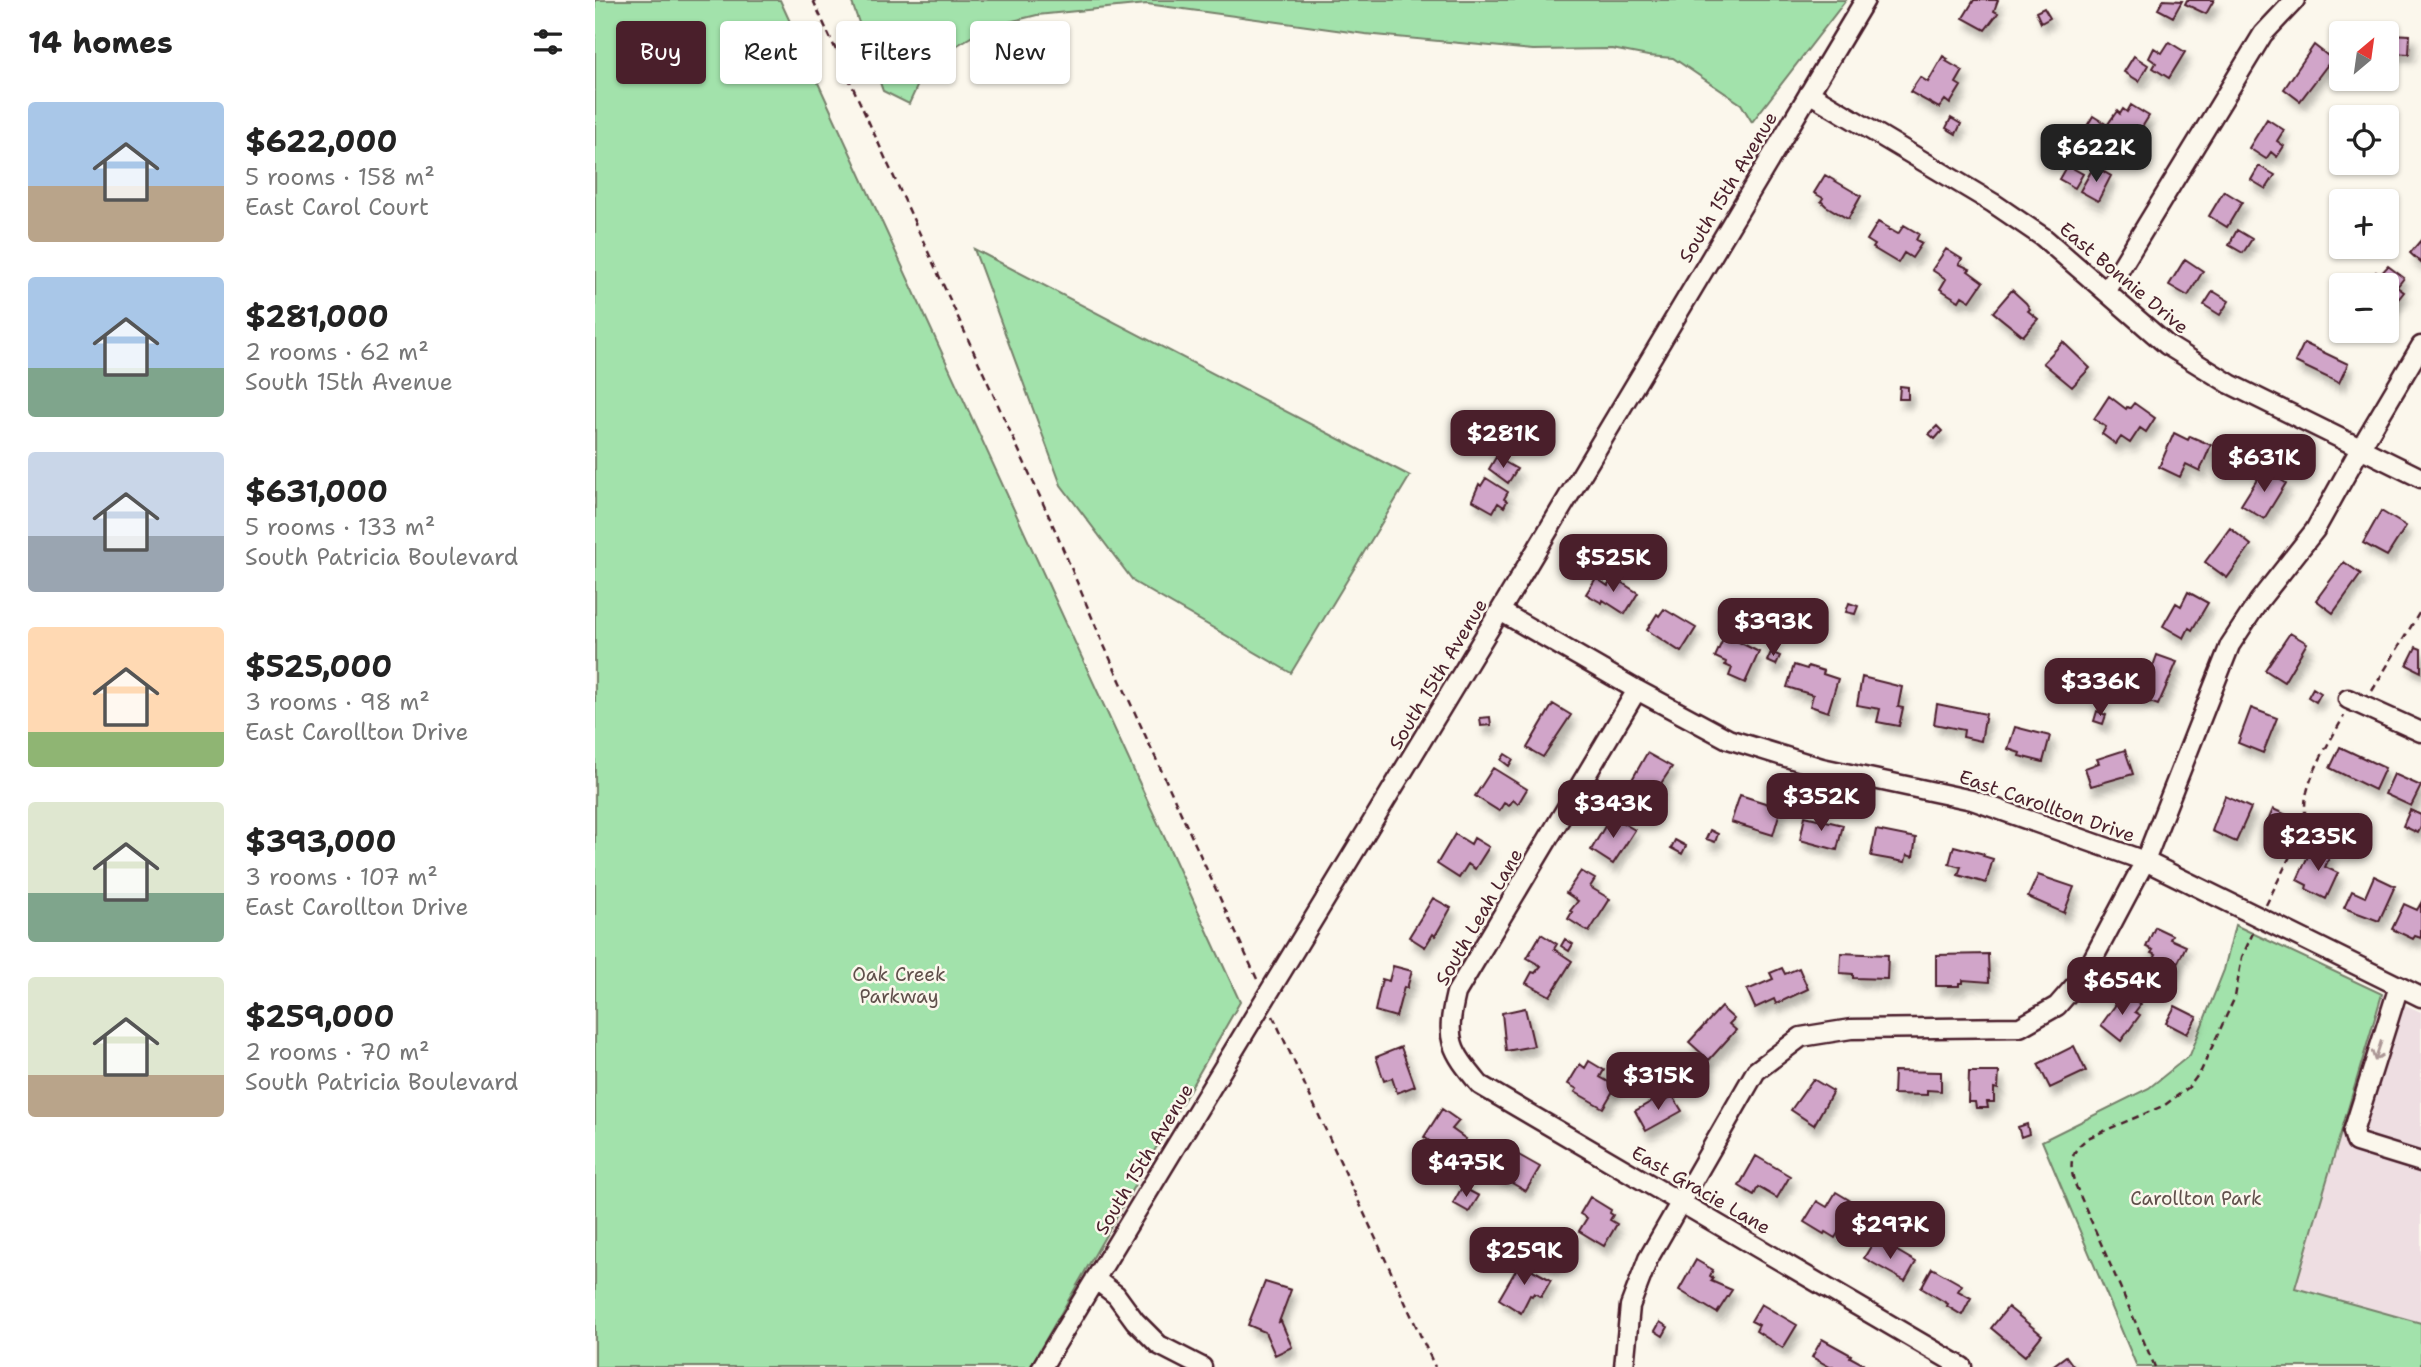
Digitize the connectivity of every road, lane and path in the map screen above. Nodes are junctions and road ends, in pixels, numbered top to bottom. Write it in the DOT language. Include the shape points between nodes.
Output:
graph roads {
  1 [pos="813,0"];
  2 [pos="1865,0"];
  3 [pos="2295,0"];
  4 [pos="1809,93"];
  5 [pos="2106,292"];
  6 [pos="2421,346"];
  7 [pos="2360,449"];
  8 [pos="2421,478"];
  9 [pos="2421,610"];
  10 [pos="1500,611"];
  11 [pos="1637,690"];
  12 [pos="2355,702"];
  13 [pos="2421,732"];
  14 [pos="2145,861"];
  15 [pos="2260,919"];
  16 [pos="1261,986"];
  17 [pos="2399,986"];
  18 [pos="2421,997"];
  19 [pos="1271,1010"];
  20 [pos="1449,1023"];
  21 [pos="2421,1162"];
  22 [pos="1679,1202"];
  23 [pos="1095,1279"];
  24 [pos="1042,1367"];
  25 [pos="1202,1367"];
  26 [pos="1435,1367"];
  27 [pos="1624,1367"];
  28 [pos="1962,1367"];
  29 [pos="2155,1367"];
  1 -- 16 [label="path"];
  2 -- 4 [label="street, South 15th Avenue"];
  3 -- 5 [label="street" via="2263,34"];
  4 -- 5 [label="street, East Bonnie Drive" via="1993,202 2043,237"];
  4 -- 10 [label="street, South 15th Avenue"];
  5 -- 7 [label="street, East Bonnie Drive" via="2167,345 2230,384"];
  6 -- 7 [label="street"];
  7 -- 8 [label="street, East Bonnie Drive"];
  7 -- 14 [label="street" via="2315,530 2230,645"];
  9 -- 12 [label="path"];
  10 -- 11 [label="street, East Carollton Drive"];
  10 -- 23 [label="street, South 15th Avenue"];
  11 -- 14 [label="street, East Carollton Drive" via="1728,738 1822,768 1972,800"];
  11 -- 20 [label="street, South Leah Lane" via="1456,993"];
  12 -- 13 [label="street"];
  12 -- 15 [label="path" via="2307,790 2303,830"];
  14 -- 15 [label="street, East Carollton Drive"];
  14 -- 22 [label="street" via="2085,974 2057,1006 2020,1027 1851,1029 1801,1037 1756,1071"];
  15 -- 17 [label="street, East Carollton Drive"];
  15 -- 29 [label="path" via="2242,957 2235,997 2189,1087 2165,1105 2090,1137 2071,1159 2075,1184"];
  17 -- 18 [label="street, East Carollton Drive"];
  17 -- 21 [label="street, one-way" via="2353,1132 2356,1142"];
  19 -- 26 [label="path"];
  20 -- 22 [label="street, East Gracie Lane" via="1456,1057 1480,1085"];
  22 -- 27 [label="street" via="1648,1259 1630,1307"];
  22 -- 28 [label="street, East Gracie Lane"];
  23 -- 24 [label="street, South 15th Avenue"];
  23 -- 25 [label="street" via="1116,1295 1159,1345"];
}
